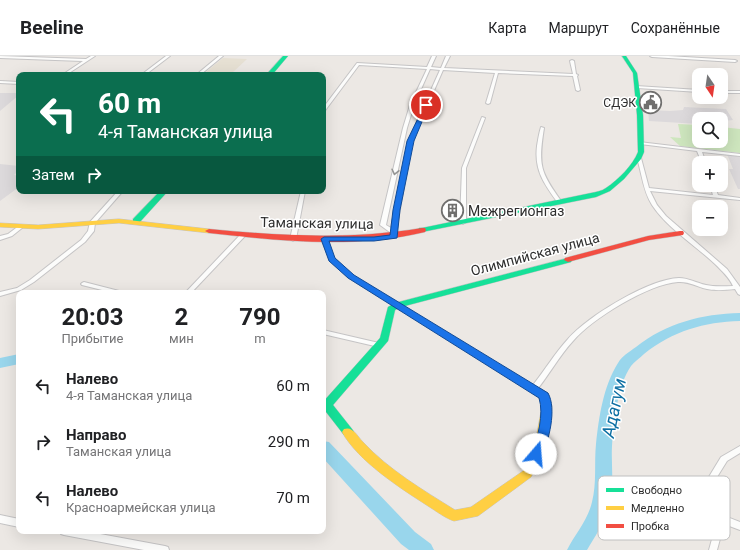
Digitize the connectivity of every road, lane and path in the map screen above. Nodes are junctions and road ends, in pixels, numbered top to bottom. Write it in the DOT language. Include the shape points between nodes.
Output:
graph roads {
  1 [pos="93,56"];
  2 [pos="168,56"];
  3 [pos="221,56"];
  4 [pos="286,56"];
  5 [pos="434,56"];
  6 [pos="448,56"];
  7 [pos="624,56"];
  8 [pos="652,56"];
  9 [pos="0,57"];
  10 [pos="86,60"];
  11 [pos="572,61"];
  12 [pos="735,61"];
  13 [pos="429,67"];
  14 [pos="442,69"];
  15 [pos="68,72"];
  16 [pos="147,72"];
  17 [pos="202,72"];
  18 [pos="272,72"];
  19 [pos="496,72"];
  20 [pos="576,75"];
  21 [pos="0,82"];
  22 [pos="16,83"];
  23 [pos="637,87"];
  24 [pos="578,90"];
  25 [pos="692,91"];
  26 [pos="728,92"];
  27 [pos="740,92"];
  28 [pos="488,103"];
  29 [pos="326,107"];
  30 [pos="483,118"];
  31 [pos="542,128"];
  32 [pos="640,143"];
  33 [pos="699,150"];
  34 [pos="740,155"];
  35 [pos="701,156"];
  36 [pos="639,158"];
  37 [pos="647,188"];
  38 [pos="714,192"];
  39 [pos="118,194"];
  40 [pos="161,194"];
  41 [pos="302,194"];
  42 [pos="716,197"];
  43 [pos="740,199"];
  44 [pos="560,202"];
  45 [pos="136,221"];
  46 [pos="463,222"];
  47 [pos="92,223"];
  48 [pos="0,225"];
  49 [pos="20,227"];
  50 [pos="680,233"];
  51 [pos="394,234"];
  52 [pos="243,235"];
  53 [pos="0,238"];
  54 [pos="294,239"];
  55 [pos="324,239"];
  56 [pos="84,284"];
  57 [pos="109,290"];
  58 [pos="191,290"];
  59 [pos="739,290"];
  60 [pos="0,294"];
  61 [pos="398,304"];
  62 [pos="326,333"];
  63 [pos="379,346"];
  64 [pos="534,389"];
  65 [pos="740,449"];
  66 [pos="714,476"];
  67 [pos="0,519"];
  68 [pos="16,522"];
  69 [pos="730,523"];
  70 [pos="740,526"];
  71 [pos="80,534"];
  72 [pos="716,540"];
  73 [pos="165,550"];
  74 [pos="713,550"];
  1 -- 10 [label="street"];
  2 -- 16 [label="street"];
  3 -- 17 [label="street"];
  4 -- 18 [label="main road"];
  5 -- 13 [label="street"];
  6 -- 14 [label="street"];
  7 -- 23 [label="main road" via="635,73"];
  8 -- 12 [label="street"];
  9 -- 10 [label="street"];
  10 -- 15 [label="street"];
  11 -- 20 [label="street"];
  13 -- 14 [label="street"];
  13 -- 29 [label="street" via="358,64"];
  13 -- 51 [label="street, one-way" via="412,104 382,225"];
  14 -- 19 [label="street"];
  14 -- 51 [label="street" via="410,141"];
  19 -- 20 [label="street"];
  19 -- 28 [label="street"];
  20 -- 24 [label="street"];
  21 -- 22 [label="street"];
  23 -- 25 [label="street"];
  23 -- 32 [label="main road"];
  26 -- 27 [label="street"];
  30 -- 46 [label="street" via="464,168"];
  31 -- 44 [label="street" via="538,148 540,171 543,180"];
  32 -- 33 [label="street"];
  32 -- 36 [label="main road"];
  33 -- 34 [label="street"];
  33 -- 35 [label="street"];
  36 -- 37 [label="street"];
  36 -- 44 [label="main road, Таманская улица" via="608,190"];
  37 -- 42 [label="street"];
  37 -- 50 [label="street" via="656,208"];
  38 -- 42 [label="street"];
  39 -- 47 [label="street"];
  40 -- 45 [label="main road"];
  41 -- 54 [label="street"];
  42 -- 43 [label="street"];
  44 -- 46 [label="main road, Таманская улица"];
  45 -- 47 [label="main road, Таманская улица"];
  45 -- 52 [label="main road, Таманская улица"];
  46 -- 51 [label="main road, Таманская улица"];
  47 -- 49 [label="main road, Таманская улица"];
  47 -- 60 [label="street" via="91,231 83,241 32,281 19,289"];
  48 -- 49 [label="main road, Таманская улица"];
  49 -- 53 [label="street" via="10,235"];
  50 -- 59 [label="street" via="734,280"];
  50 -- 61 [label="main road, Олимпийская улица" via="648,238"];
  51 -- 55 [label="main road, Таманская улица" via="374,239"];
  52 -- 54 [label="main road, Таманская улица"];
  52 -- 58 [label="street"];
  54 -- 55 [label="main road, Таманская улица"];
  55 -- 61 [label="street" via="332,259 351,277"];
  56 -- 57 [label="street"];
  59 -- 64 [label="street" via="714,288 678,280 658,283 591,322 571,339"];
  61 -- 63 [label="main road" via="391,309 385,339"];
  61 -- 64 [label="street"];
  62 -- 63 [label="street"];
  63 -- 64 [label="main road" via="327,404 357,444 392,477 454,516 474,512 527,474 541,444 547,406 544,396"];
  65 -- 66 [label="street" via="724,459"];
  67 -- 68 [label="street"];
  69 -- 70 [label="street"];
  71 -- 73 [label="street"];
  72 -- 74 [label="street"];
}
